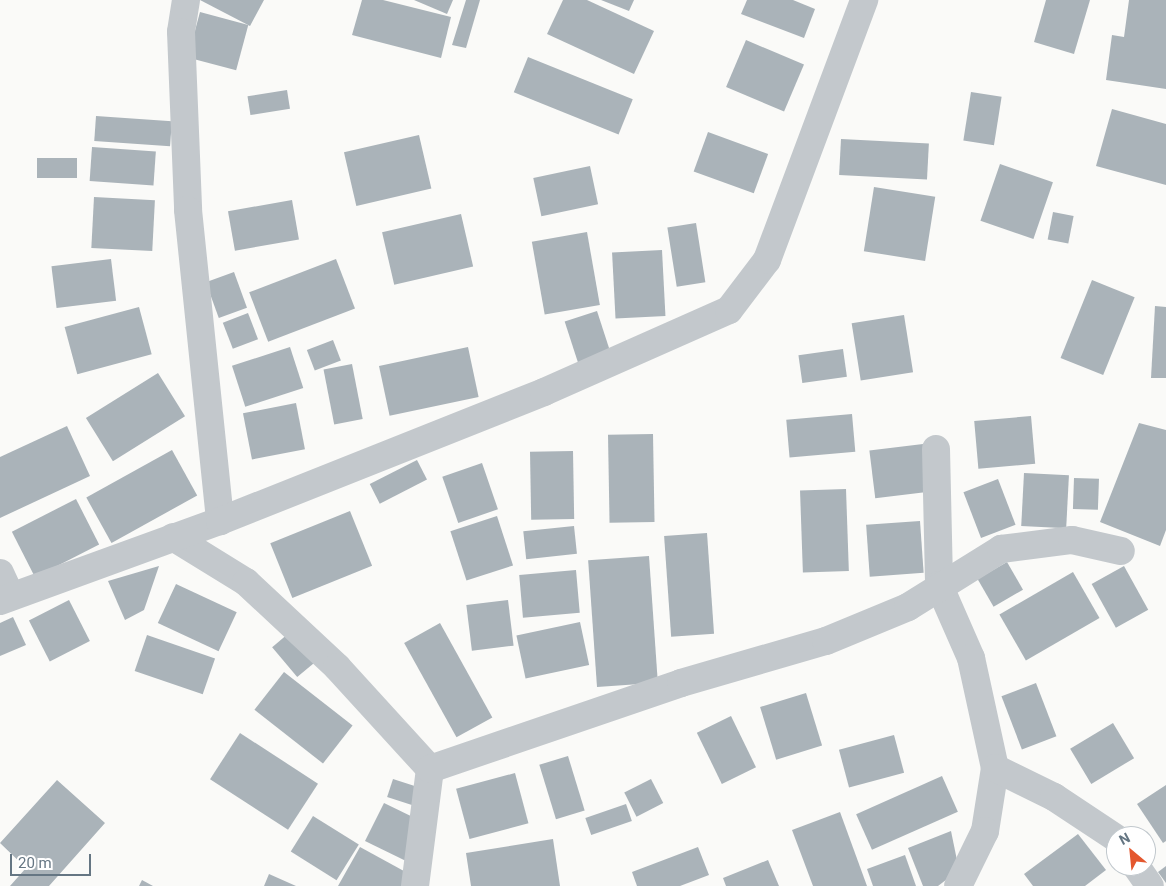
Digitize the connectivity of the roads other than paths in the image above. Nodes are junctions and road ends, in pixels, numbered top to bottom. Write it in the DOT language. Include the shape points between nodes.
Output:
graph roads {
  1 [pos="186,0"];
  2 [pos="864,0"];
  3 [pos="936,449"];
  4 [pos="220,521"];
  5 [pos="173,537"];
  6 [pos="1121,551"];
  7 [pos="0,573"];
  8 [pos="939,585"];
  9 [pos="6,599"];
  10 [pos="995,768"];
  11 [pos="430,770"];
  12 [pos="1106,831"];
  13 [pos="415,886"];
  14 [pos="958,886"];
  1 -- 4 [label="street" via="181,32 188,210"];
  2 -- 4 [label="street" via="767,260 729,310 624,360"];
  3 -- 8 [label="street"];
  4 -- 5 [label="street"];
  5 -- 9 [label="street"];
  5 -- 11 [label="street" via="246,582 338,667"];
  6 -- 8 [label="street" via="1072,540 1029,542 1001,549"];
  7 -- 9 [label="street"];
  8 -- 10 [label="street" via="971,658"];
  8 -- 11 [label="street" via="908,607 826,641 681,683"];
  10 -- 12 [label="street" via="1054,797"];
  10 -- 14 [label="street" via="985,831"];
  11 -- 13 [label="street"];
}
